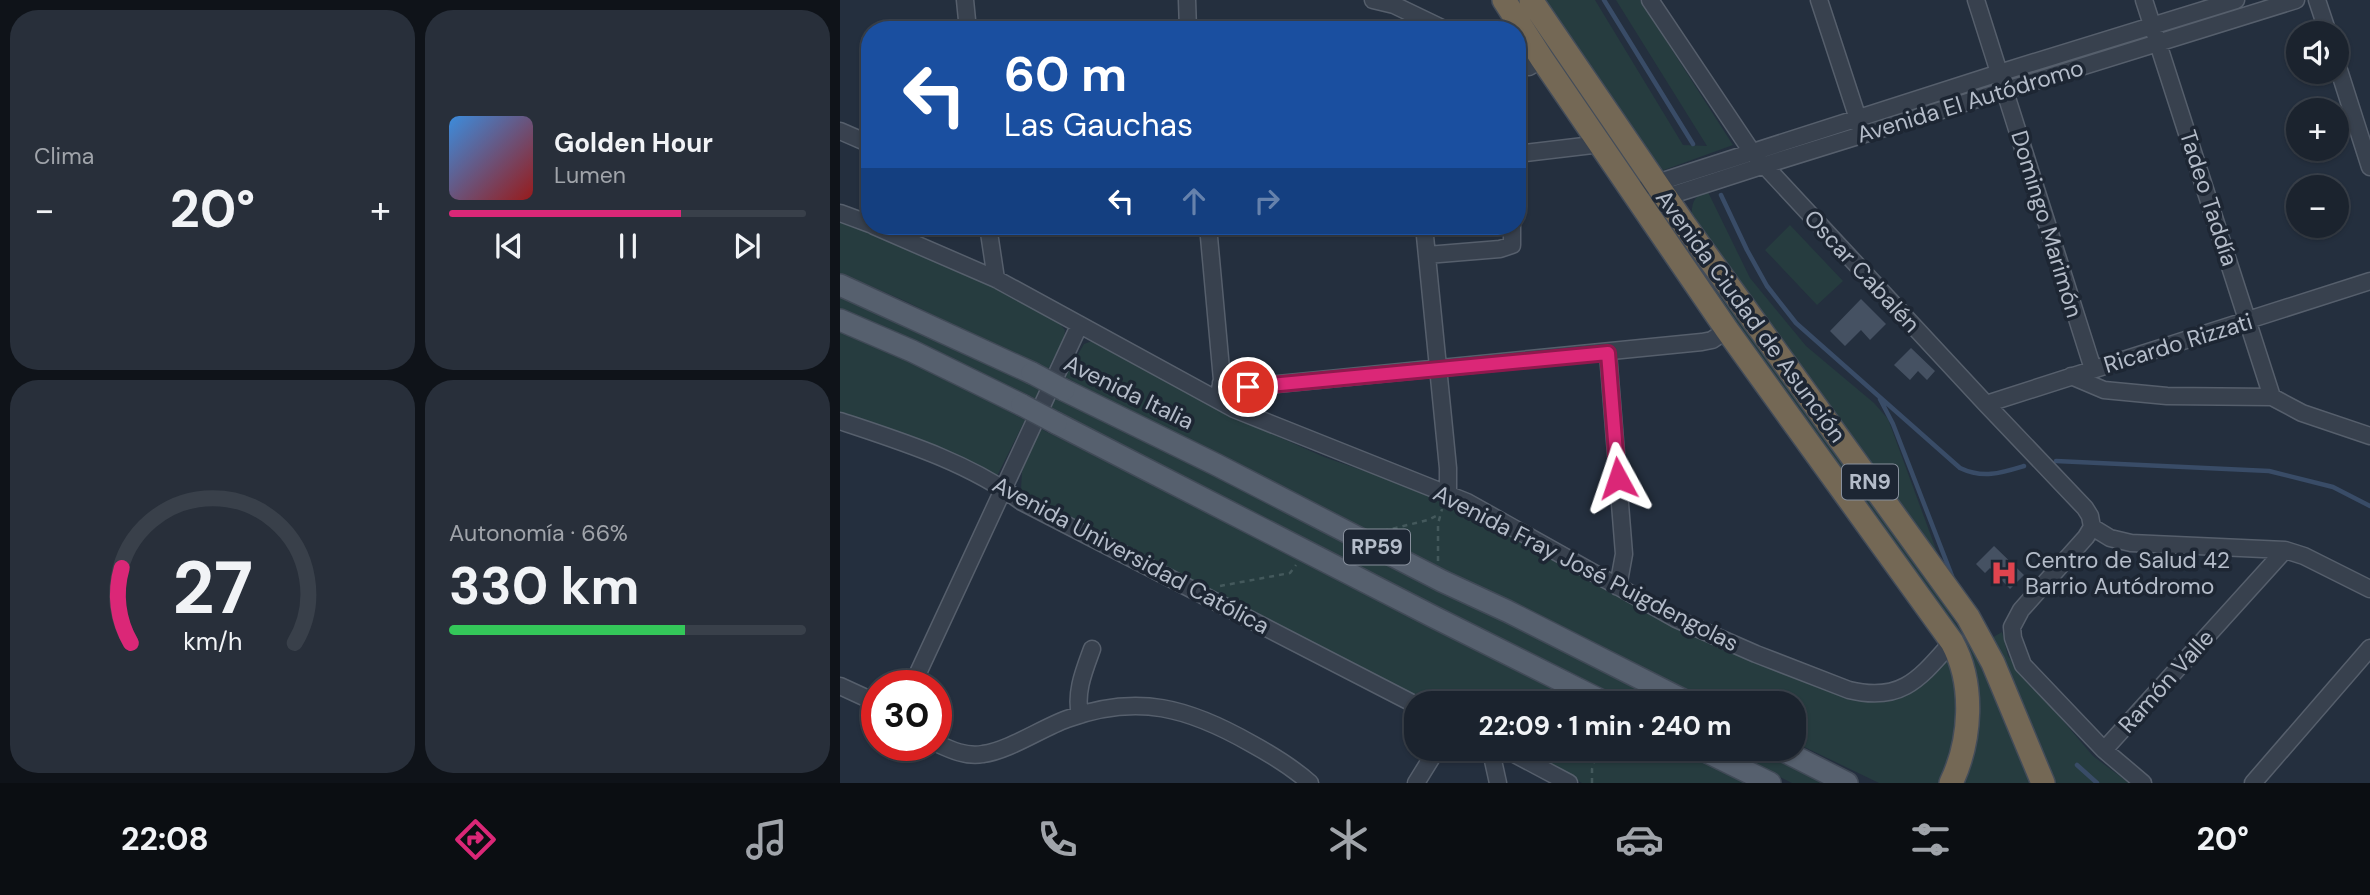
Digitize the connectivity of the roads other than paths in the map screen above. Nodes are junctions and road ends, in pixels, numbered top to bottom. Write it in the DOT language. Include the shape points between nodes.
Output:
graph roads {
  1 [pos="965,0"];
  2 [pos="1187,0"];
  3 [pos="1373,0"];
  4 [pos="1504,0"];
  5 [pos="1531,0"];
  6 [pos="1650,0"];
  7 [pos="1819,0"];
  8 [pos="1976,0"];
  9 [pos="2144,0"];
  10 [pos="2236,0"];
  11 [pos="2296,0"];
  12 [pos="2317,0"];
  13 [pos="967,21"];
  14 [pos="1188,21"];
  15 [pos="1427,21"];
  16 [pos="1518,21"];
  17 [pos="2324,21"];
  18 [pos="2153,26"];
  19 [pos="1526,34"];
  20 [pos="2159,44"];
  21 [pos="1542,59"];
  22 [pos="1526,66"];
  23 [pos="1999,73"];
  24 [pos="2343,84"];
  25 [pos="2005,89"];
  26 [pos="1860,126"];
  27 [pos="840,131"];
  28 [pos="861,140"];
  29 [pos="1601,144"];
  30 [pos="1752,152"];
  31 [pos="1526,154"];
  32 [pos="1765,165"];
  33 [pos="2370,167"];
  34 [pos="1633,190"];
  35 [pos="1661,190"];
  36 [pos="1647,210"];
  37 [pos="840,213"];
  38 [pos="861,221"];
  39 [pos="895,235"];
  40 [pos="989,235"];
  41 [pos="1209,235"];
  42 [pos="1425,235"];
  43 [pos="1512,235"];
  44 [pos="1427,255"];
  45 [pos="996,279"];
  46 [pos="2370,281"];
  47 [pos="840,285"];
  48 [pos="840,320"];
  49 [pos="2249,321"];
  50 [pos="1079,326"];
  51 [pos="1727,330"];
  52 [pos="1608,353"];
  53 [pos="1438,369"];
  54 [pos="2093,369"];
  55 [pos="2071,376"];
  56 [pos="1221,383"];
  57 [pos="2272,397"];
  58 [pos="1217,400"];
  59 [pos="1986,404"];
  60 [pos="840,421"];
  61 [pos="2370,436"];
  62 [pos="1003,488"];
  63 [pos="1448,495"];
  64 [pos="2092,527"];
  65 [pos="2285,550"];
  66 [pos="1618,587"];
  67 [pos="2370,589"];
  68 [pos="1952,642"];
  69 [pos="2370,648"];
  70 [pos="1091,649"];
  71 [pos="919,670"];
  72 [pos="840,686"];
  73 [pos="1582,691"];
  74 [pos="1665,691"];
  75 [pos="861,696"];
  76 [pos="1404,699"];
  77 [pos="1080,715"];
  78 [pos="952,750"];
  79 [pos="2104,750"];
  80 [pos="1430,761"];
  81 [pos="1493,761"];
  82 [pos="1527,761"];
  83 [pos="1725,761"];
  84 [pos="1804,761"];
  85 [pos="1310,783"];
  86 [pos="1416,783"];
  87 [pos="1498,783"];
  88 [pos="1569,783"];
  89 [pos="1770,783"];
  90 [pos="1847,783"];
  91 [pos="1951,783"];
  92 [pos="2043,783"];
  93 [pos="2143,783"];
  94 [pos="2253,783"];
  1 -- 13 [label="street"];
  2 -- 14 [label="street"];
  3 -- 15 [label="street"];
  4 -- 16 [label="highway, Avenida Ciudad de Asunción / RN9"];
  5 -- 35 [label="highway, Avenida Ciudad de Asunción / RN9"];
  6 -- 30 [label="street, Oscar Cabalén"];
  7 -- 26 [label="street"];
  8 -- 23 [label="street, Domingo Marimón"];
  9 -- 18 [label="street, Tadeo Taddía"];
  10 -- 18 [label="street, Avenida El Autódromo"];
  11 -- 20 [label="street, Avenida El Autódromo"];
  12 -- 17 [label="street"];
  18 -- 20 [label="street, Tadeo Taddía"];
  18 -- 23 [label="street, Avenida El Autódromo"];
  19 -- 21 [label="highway, Avenida Ciudad de Asunción / RN9"];
  20 -- 25 [label="street, Avenida El Autódromo"];
  20 -- 49 [label="street, Tadeo Taddía"];
  21 -- 22 [label="street"];
  21 -- 29 [label="highway, Avenida Ciudad de Asunción / RN9"];
  23 -- 25 [label="street, Domingo Marimón"];
  23 -- 26 [label="street, Avenida El Autódromo"];
  24 -- 33 [label="street"];
  25 -- 26 [label="street, Avenida El Autódromo"];
  25 -- 54 [label="street, Domingo Marimón"];
  26 -- 30 [label="street, Avenida El Autódromo"];
  26 -- 32 [label="street, Avenida El Autódromo"];
  27 -- 28 [label="street"];
  29 -- 31 [label="street"];
  29 -- 34 [label="highway, Avenida Ciudad de Asunción / RN9"];
  30 -- 32 [label="street, Oscar Cabalén"];
  30 -- 35 [label="street, Avenida El Autódromo"];
  32 -- 35 [label="street, Avenida El Autódromo"];
  32 -- 59 [label="street, Oscar Cabalén"];
  34 -- 35 [label="street, Avenida El Autódromo"];
  34 -- 36 [label="highway, Avenida Ciudad de Asunción / RN9"];
  35 -- 36 [label="street, Avenida El Autódromo"];
  35 -- 92 [label="highway, Avenida Ciudad de Asunción / RN9" via="1968,617 1993,663"];
  36 -- 51 [label="highway, Avenida Ciudad de Asunción / RN9"];
  37 -- 38 [label="street, Avenida Fray José Puigdengolas"];
  39 -- 45 [label="street, Avenida Fray José Puigdengolas"];
  40 -- 45 [label="street"];
  41 -- 56 [label="street"];
  42 -- 44 [label="street"];
  43 -- 44 [label="street" via="1512,244 1500,249"];
  44 -- 53 [label="street"];
  45 -- 50 [label="street, Avenida Fray José Puigdengolas"];
  46 -- 49 [label="street, Ricardo Rizzati"];
  47 -- 74 [label="main road, Avenida Italia / RP59, bridge" via="1032,373"];
  48 -- 73 [label="main road, RP59, bridge" via="1022,405"];
  49 -- 54 [label="street, Ricardo Rizzati"];
  49 -- 57 [label="street, Tadeo Taddía"];
  50 -- 58 [label="street, Avenida Fray José Puigdengolas"];
  50 -- 62 [label="street"];
  51 -- 52 [label="street" via="1702,342"];
  51 -- 68 [label="highway, Avenida Ciudad de Asunción / RN9"];
  52 -- 53 [label="street"];
  52 -- 66 [label="street" via="1625,554"];
  53 -- 56 [label="street" via="1248,387"];
  53 -- 63 [label="street"];
  54 -- 55 [label="street, Ricardo Rizzati"];
  55 -- 57 [label="street" via="2104,390"];
  55 -- 59 [label="street, Ricardo Rizzati"];
  56 -- 58 [label="street"];
  57 -- 61 [label="street" via="2302,413"];
  58 -- 63 [label="street, Avenida Fray José Puigdengolas"];
  59 -- 64 [label="street, Oscar Cabalén" via="2085,508"];
  60 -- 62 [label="street, Avenida Universidad Católica" via="929,452"];
  62 -- 71 [label="street"];
  62 -- 76 [label="street, Avenida Universidad Católica" via="1022,502"];
  63 -- 66 [label="street, Avenida Fray José Puigdengolas"];
  64 -- 65 [label="street" via="2131,543"];
  64 -- 79 [label="street" via="2021,610 2012,638 2023,664"];
  65 -- 67 [label="street"];
  65 -- 79 [label="street, Ramón Valle"];
  66 -- 68 [label="street, Avenida Fray José Puigdengolas" via="1756,654 1862,693 1906,687 1921,678"];
  68 -- 91 [label="highway, Avenida Ciudad de Asunción / RN9" via="1967,696 1962,754"];
  69 -- 94 [label="street"];
  70 -- 77 [label="street" via="1077,701"];
  72 -- 75 [label="street"];
  77 -- 78 [label="street" via="982,755"];
  77 -- 85 [label="street" via="1147,706 1191,714 1269,754"];
  79 -- 93 [label="street"];
  80 -- 86 [label="street"];
  81 -- 87 [label="street"];
  82 -- 88 [label="street"];
  83 -- 89 [label="main road"];
  84 -- 90 [label="main road"];
}
